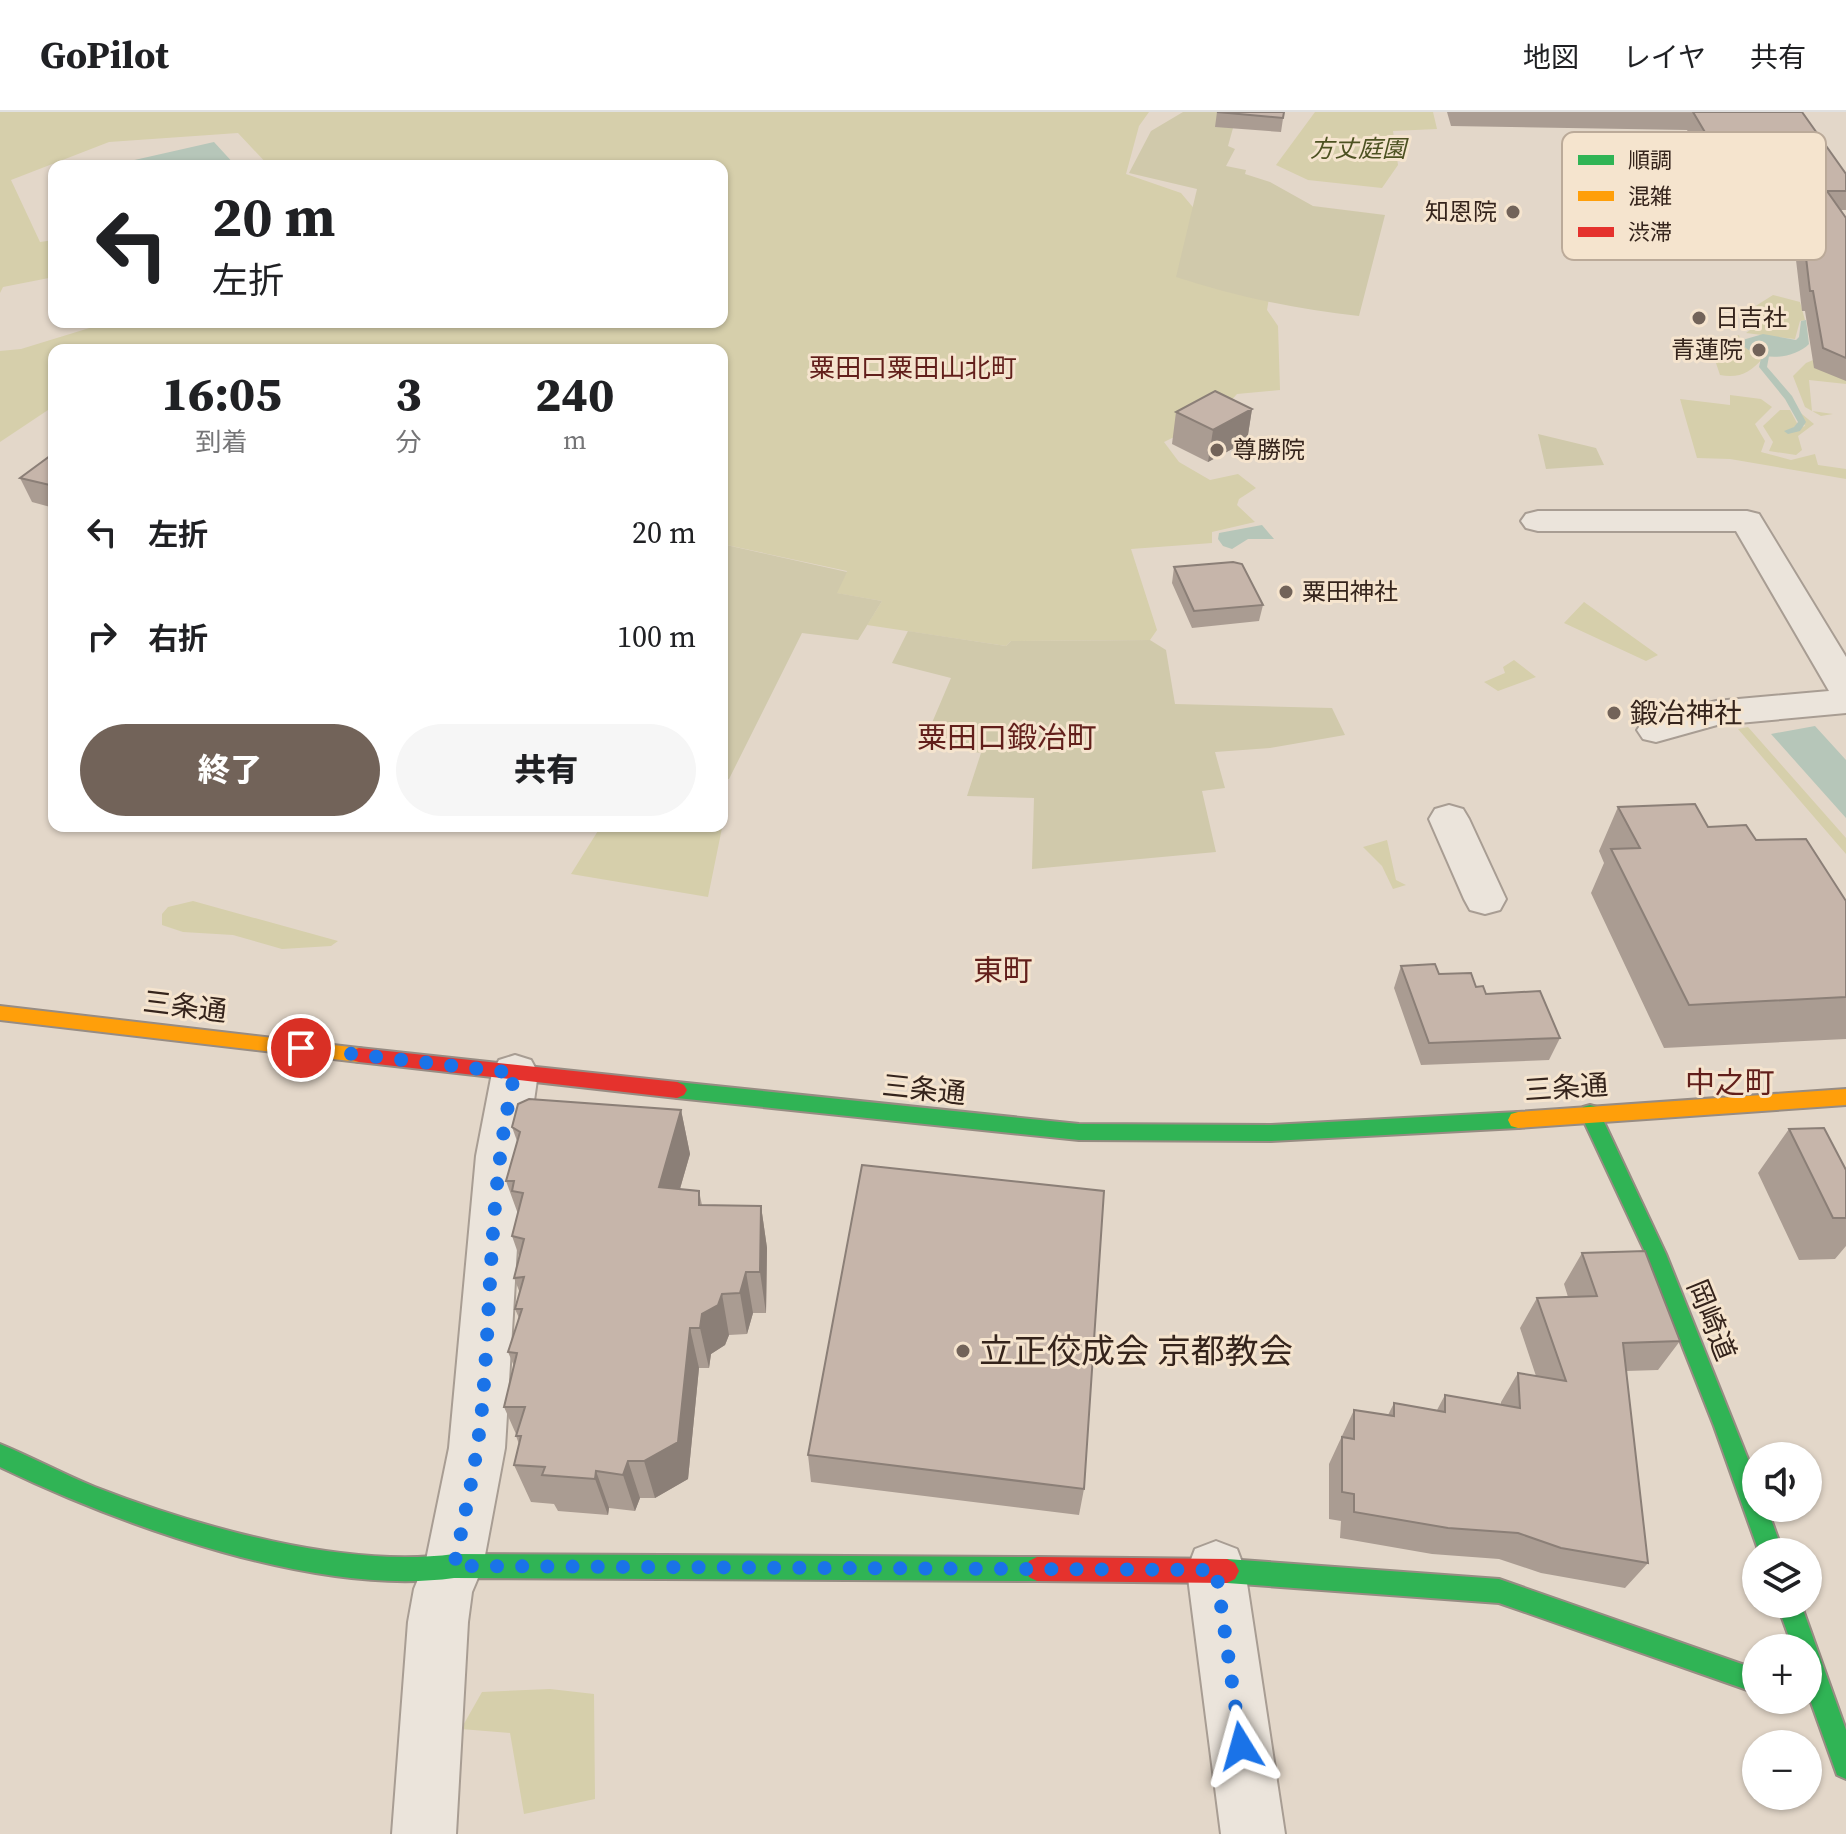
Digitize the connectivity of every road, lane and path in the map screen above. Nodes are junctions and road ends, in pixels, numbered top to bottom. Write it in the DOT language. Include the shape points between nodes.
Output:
graph roads {
  1 [pos="1538,521"];
  2 [pos="1846,688"];
  3 [pos="1846,701"];
  4 [pos="1656,730"];
  5 [pos="1449,819"];
  6 [pos="1485,899"];
  7 [pos="0,1013"];
  8 [pos="515,1073"];
  9 [pos="1846,1097"];
  10 [pos="1590,1113"];
  11 [pos="0,1455"];
  12 [pos="1766,1538"];
  13 [pos="454,1566"];
  14 [pos="1216,1570"];
  15 [pos="1742,1676"];
  16 [pos="424,1834"];
  17 [pos="1253,1834"];
  1 -- 2 [label="street" via="1747,521"];
  3 -- 4 [label="street" via="1716,713"];
  5 -- 6 [label="street"];
  7 -- 8 [label="street, 三条通"];
  8 -- 10 [label="street, 三条通" via="988,1124 1172,1136"];
  8 -- 13 [label="street" via="504,1117 487,1291 482,1411"];
  9 -- 10 [label="street, 三条通"];
  10 -- 12 [label="street, 岡崎道" via="1639,1216"];
  11 -- 13 [label="street" via="52,1482 211,1536 291,1555 408,1571"];
  13 -- 14 [label="street"];
  13 -- 16 [label="street" via="443,1589 438,1622"];
  14 -- 15 [label="street" via="1499,1591"];
  14 -- 17 [label="street"];
}
